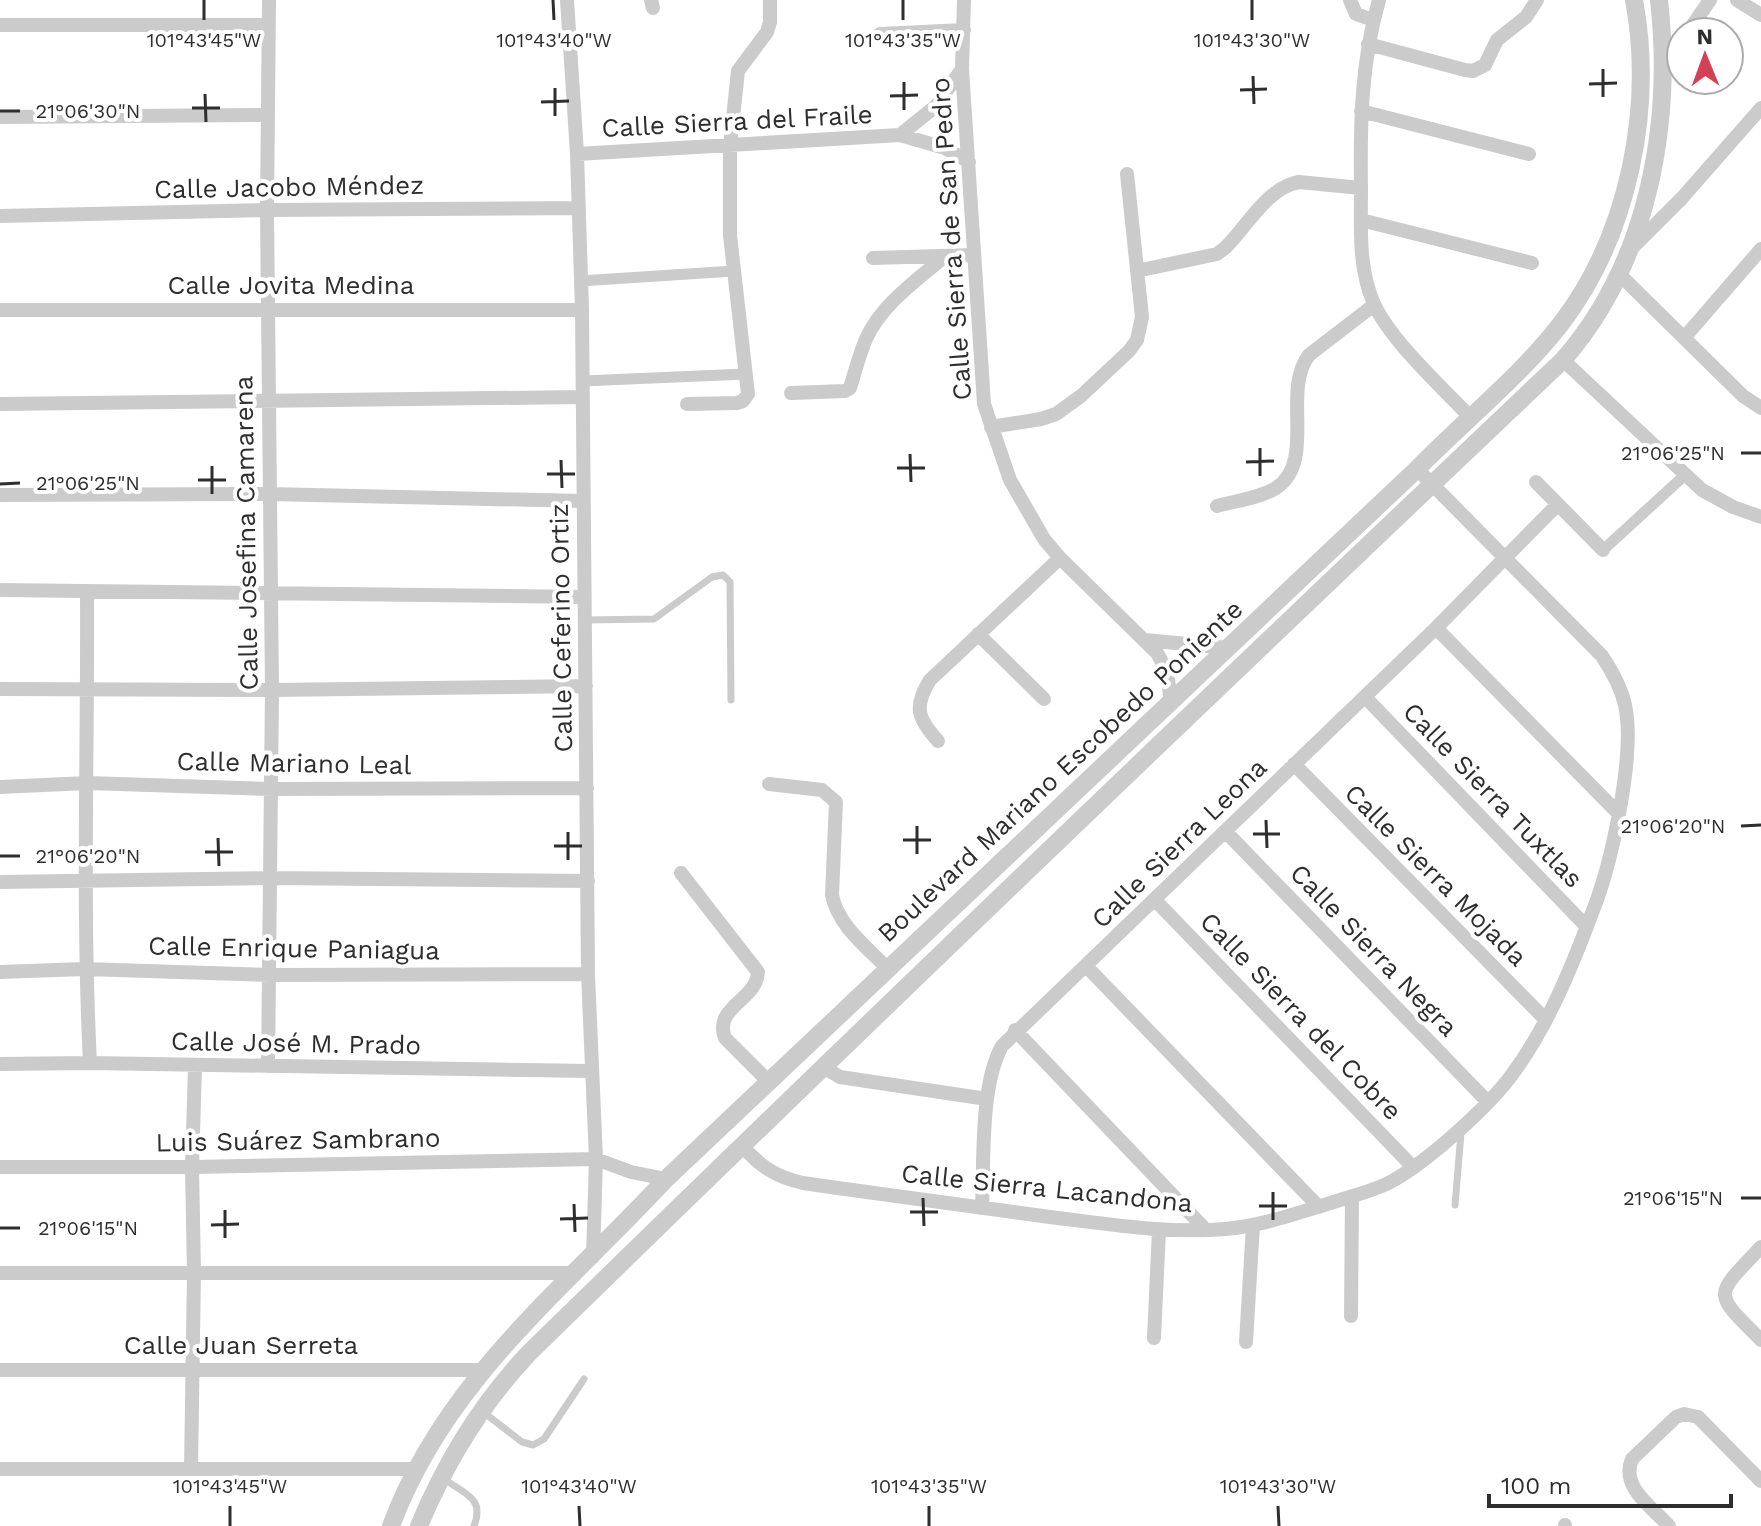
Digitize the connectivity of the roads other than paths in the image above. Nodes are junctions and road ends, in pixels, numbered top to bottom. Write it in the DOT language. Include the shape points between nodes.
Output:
graph roads {
  1 [pos="269,0"];
  2 [pos="567,0"];
  3 [pos="770,0"];
  4 [pos="964,0"];
  5 [pos="1350,0"];
  6 [pos="1379,0"];
  7 [pos="1537,0"];
  8 [pos="1634,0"];
  9 [pos="1659,0"];
  10 [pos="1737,0"];
  11 [pos="1761,15"];
  12 [pos="1373,20"];
  13 [pos="0,25"];
  14 [pos="269,25"];
  15 [pos="964,30"];
  16 [pos="880,34"];
  17 [pos="1368,44"];
  18 [pos="1664,67"];
  19 [pos="962,69"];
  20 [pos="1761,108"];
  21 [pos="1361,111"];
  22 [pos="267,115"];
  23 [pos="0,117"];
  24 [pos="900,135"];
  25 [pos="730,146"];
  26 [pos="577,154"];
  27 [pos="1529,154"];
  28 [pos="969,162"];
  29 [pos="1127,174"];
  30 [pos="1361,188"];
  31 [pos="578,208"];
  32 [pos="267,210"];
  33 [pos="0,216"];
  34 [pos="1361,220"];
  35 [pos="1761,249"];
  36 [pos="1629,250"];
  37 [pos="974,255"];
  38 [pos="944,257"];
  39 [pos="873,258"];
  40 [pos="1532,263"];
  41 [pos="734,271"];
  42 [pos="1137,271"];
  43 [pos="1618,273"];
  44 [pos="580,281"];
  45 [pos="1374,305"];
  46 [pos="268,309"];
  47 [pos="0,310"];
  48 [pos="582,310"];
  49 [pos="1684,338"];
  50 [pos="1563,360"];
  51 [pos="746,374"];
  52 [pos="582,381"];
  53 [pos="791,393"];
  54 [pos="582,397"];
  55 [pos="1758,400"];
  56 [pos="268,401"];
  57 [pos="0,404"];
  58 [pos="687,404"];
  59 [pos="1469,416"];
  60 [pos="991,427"];
  61 [pos="1417,469"];
  62 [pos="1685,475"];
  63 [pos="1536,482"];
  64 [pos="1432,484"];
  65 [pos="269,494"];
  66 [pos="0,495"];
  67 [pos="582,501"];
  68 [pos="1558,504"];
  69 [pos="1217,506"];
  70 [pos="1761,517"];
  71 [pos="1603,550"];
  72 [pos="1060,558"];
  73 [pos="1506,558"];
  74 [pos="0,590"];
  75 [pos="87,591"];
  76 [pos="270,592"];
  77 [pos="583,597"];
  78 [pos="583,620"];
  79 [pos="1436,628"];
  80 [pos="978,634"];
  81 [pos="1144,640"];
  82 [pos="1228,648"];
  83 [pos="586,686"];
  84 [pos="0,689"];
  85 [pos="87,689"];
  86 [pos="272,690"];
  87 [pos="1365,697"];
  88 [pos="1044,699"];
  89 [pos="731,700"];
  90 [pos="1170,703"];
  91 [pos="938,741"];
  92 [pos="1294,764"];
  93 [pos="87,783"];
  94 [pos="769,784"];
  95 [pos="0,787"];
  96 [pos="587,788"];
  97 [pos="271,789"];
  98 [pos="1618,813"];
  99 [pos="1225,831"];
  100 [pos="990,872"];
  101 [pos="681,873"];
  102 [pos="271,878"];
  103 [pos="84,880"];
  104 [pos="588,881"];
  105 [pos="0,882"];
  106 [pos="1007,889"];
  107 [pos="1155,900"];
  108 [pos="1587,927"];
  109 [pos="1086,966"];
  110 [pos="85,969"];
  111 [pos="888,969"];
  112 [pos="0,972"];
  113 [pos="588,974"];
  114 [pos="270,975"];
  115 [pos="1545,1019"];
  116 [pos="1015,1030"];
  117 [pos="90,1063"];
  118 [pos="0,1064"];
  119 [pos="195,1066"];
  120 [pos="268,1066"];
  121 [pos="823,1067"];
  122 [pos="592,1071"];
  123 [pos="770,1083"];
  124 [pos="987,1099"];
  125 [pos="1488,1102"];
  126 [pos="1461,1126"];
  127 [pos="742,1146"];
  128 [pos="596,1159"];
  129 [pos="1412,1166"];
  130 [pos="0,1167"];
  131 [pos="192,1167"];
  132 [pos="666,1179"];
  133 [pos="1352,1196"];
  134 [pos="1455,1205"];
  135 [pos="1319,1207"];
  136 [pos="982,1208"];
  137 [pos="1253,1225"];
  138 [pos="1159,1230"];
  139 [pos="1206,1230"];
  140 [pos="1761,1247"];
  141 [pos="593,1257"];
  142 [pos="194,1272"];
  143 [pos="0,1273"];
  144 [pos="574,1273"];
  145 [pos="1351,1316"];
  146 [pos="1154,1338"];
  147 [pos="1761,1340"];
  148 [pos="1246,1342"];
  149 [pos="192,1369"];
  150 [pos="0,1370"];
  151 [pos="482,1370"];
  152 [pos="584,1379"];
  153 [pos="480,1410"];
  154 [pos="0,1469"];
  155 [pos="191,1469"];
  156 [pos="415,1469"];
  157 [pos="442,1478"];
  158 [pos="1761,1481"];
  159 [pos="391,1526"];
  160 [pos="419,1526"];
  161 [pos="474,1526"];
  162 [pos="1669,1526"];
  1 -- 14 [label="street, Calle Josefina Camarena"];
  2 -- 26 [label="street, Calle Ceferino Ortiz"];
  3 -- 25 [label="street" via="767,32 738,71"];
  4 -- 15 [label="street, Calle Sierra de San Pedro"];
  5 -- 12 [label="street" via="1356,14"];
  6 -- 12 [label="street"];
  7 -- 17 [label="street" via="1526,17 1497,40 1480,69 1465,70"];
  8 -- 59 [label="street, Boulevard Mariano Escobedo Poniente" via="1641,66 1637,139 1619,212 1565,319"];
  9 -- 18 [label="street, Boulevard Mariano Escobedo Poniente"];
  10 -- 11 [label="street"];
  12 -- 17 [label="street"];
  13 -- 14 [label="street"];
  14 -- 22 [label="street, Calle Josefina Camarena"];
  15 -- 16 [label="street"];
  15 -- 19 [label="street, Calle Sierra de San Pedro"];
  17 -- 21 [label="street"];
  18 -- 36 [label="street, Boulevard Mariano Escobedo Poniente" via="1656,158"];
  19 -- 24 [label="street, Calle Sierra del Fraile" via="936,106"];
  19 -- 28 [label="street, Calle Sierra de San Pedro"];
  20 -- 36 [label="street"];
  21 -- 27 [label="street"];
  21 -- 30 [label="street"];
  22 -- 23 [label="street"];
  22 -- 32 [label="street, Calle Josefina Camarena"];
  24 -- 25 [label="street, Calle Sierra del Fraile"];
  24 -- 28 [label="street, Calle Sierra del Fraile" via="945,148"];
  25 -- 26 [label="street, Calle Sierra del Fraile"];
  25 -- 41 [label="street"];
  26 -- 31 [label="street, Calle Ceferino Ortiz"];
  28 -- 37 [label="street, Calle Sierra de San Pedro"];
  29 -- 42 [label="street, Calle Sierra de San Pedro"];
  30 -- 34 [label="street"];
  30 -- 42 [label="street" via="1290,183 1276,191 1217,254"];
  31 -- 32 [label="street, Calle Jacobo Méndez"];
  31 -- 44 [label="street, Calle Ceferino Ortiz"];
  32 -- 33 [label="street, Calle Jacobo Méndez"];
  32 -- 46 [label="street, Calle Josefina Camarena"];
  34 -- 40 [label="street"];
  34 -- 45 [label="street" via="1364,272"];
  35 -- 49 [label="street"];
  36 -- 43 [label="street, Boulevard Mariano Escobedo Poniente"];
  37 -- 38 [label="street"];
  37 -- 60 [label="street, Calle Sierra de San Pedro" via="980,375"];
  38 -- 39 [label="street"];
  38 -- 53 [label="street, Calle Sierra de San Pedro" via="874,324 850,388"];
  41 -- 44 [label="street"];
  41 -- 51 [label="street"];
  42 -- 60 [label="street, Calle Sierra de San Pedro" via="1142,317 1129,351 1056,414"];
  43 -- 49 [label="street"];
  43 -- 50 [label="street, Boulevard Mariano Escobedo Poniente" via="1595,318"];
  44 -- 48 [label="street, Calle Ceferino Ortiz"];
  45 -- 59 [label="street"];
  45 -- 69 [label="street" via="1303,363 1296,457 1283,481 1274,489"];
  46 -- 47 [label="street, Calle Jovita Medina"];
  46 -- 48 [label="street, Calle Jovita Medina"];
  46 -- 56 [label="street, Calle Josefina Camarena"];
  48 -- 52 [label="street, Calle Ceferino Ortiz"];
  49 -- 55 [label="street"];
  50 -- 62 [label="street"];
  50 -- 64 [label="street, Boulevard Mariano Escobedo Poniente"];
  51 -- 52 [label="street"];
  51 -- 58 [label="street" via="748,394 743,401"];
  52 -- 54 [label="street, Calle Ceferino Ortiz"];
  54 -- 56 [label="street"];
  54 -- 67 [label="street, Calle Ceferino Ortiz"];
  56 -- 57 [label="street"];
  56 -- 65 [label="street, Calle Josefina Camarena"];
  59 -- 61 [label="street, Boulevard Mariano Escobedo Poniente"];
  60 -- 72 [label="street, Calle Sierra de San Pedro" via="1021,502"];
  61 -- 64 [label="street, Calle Sierra Lacandona"];
  61 -- 82 [label="street, Boulevard Mariano Escobedo Poniente"];
  62 -- 70 [label="street" via="1715,498"];
  62 -- 71 [label="street"];
  63 -- 68 [label="street"];
  64 -- 73 [label="street, Calle Sierra Lacandona"];
  64 -- 106 [label="street, Boulevard Mariano Escobedo Poniente"];
  65 -- 66 [label="street"];
  65 -- 67 [label="street"];
  65 -- 76 [label="street, Calle Josefina Camarena"];
  67 -- 77 [label="street, Calle Ceferino Ortiz"];
  68 -- 71 [label="street"];
  68 -- 73 [label="street, Calle Sierra Leona"];
  72 -- 80 [label="street"];
  72 -- 81 [label="street, Calle Sierra de San Pedro"];
  73 -- 79 [label="street, Calle Sierra Leona"];
  73 -- 98 [label="street, Calle Sierra Lacandona" via="1602,656 1617,681 1628,725"];
  74 -- 75 [label="street"];
  75 -- 76 [label="street"];
  75 -- 85 [label="street"];
  76 -- 77 [label="street"];
  76 -- 86 [label="street, Calle Josefina Camarena"];
  77 -- 78 [label="street, Calle Ceferino Ortiz"];
  78 -- 83 [label="street, Calle Ceferino Ortiz"];
  78 -- 89 [label="lane" via="654,619 712,577 723,575 730,582"];
  79 -- 87 [label="street, Calle Sierra Leona"];
  79 -- 98 [label="street"];
  80 -- 88 [label="street"];
  80 -- 91 [label="street" via="923,691 921,720"];
  81 -- 82 [label="street"];
  81 -- 90 [label="street, Calle Sierra de San Pedro" via="1166,668"];
  82 -- 90 [label="street, Boulevard Mariano Escobedo Poniente"];
  83 -- 86 [label="street"];
  83 -- 96 [label="street, Calle Ceferino Ortiz"];
  84 -- 85 [label="street"];
  85 -- 86 [label="street"];
  85 -- 93 [label="street"];
  86 -- 97 [label="street, Calle Josefina Camarena"];
  87 -- 92 [label="street, Calle Sierra Leona"];
  87 -- 108 [label="street, Calle Sierra Tuxtlas"];
  90 -- 100 [label="street, Boulevard Mariano Escobedo Poniente"];
  92 -- 99 [label="street, Calle Sierra Leona"];
  92 -- 115 [label="street, Calle Sierra Mojada"];
  93 -- 95 [label="street, Calle Mariano Leal"];
  93 -- 97 [label="street, Calle Mariano Leal"];
  93 -- 103 [label="street"];
  94 -- 111 [label="street" via="822,790 836,802 835,907"];
  96 -- 97 [label="street, Calle Mariano Leal"];
  96 -- 104 [label="street, Calle Ceferino Ortiz"];
  97 -- 102 [label="street, Calle Josefina Camarena"];
  98 -- 108 [label="street, Calle Sierra Lacandona" via="1610,859"];
  99 -- 107 [label="street, Calle Sierra Leona"];
  99 -- 125 [label="street, Calle Sierra Negra"];
  100 -- 106 [label="street"];
  100 -- 111 [label="street, Boulevard Mariano Escobedo Poniente"];
  101 -- 123 [label="street" via="758,972 753,986 726,1014 722,1030"];
  102 -- 103 [label="street"];
  102 -- 104 [label="street"];
  102 -- 114 [label="street, Calle Josefina Camarena"];
  103 -- 105 [label="street"];
  103 -- 110 [label="street"];
  104 -- 113 [label="street, Calle Ceferino Ortiz"];
  106 -- 121 [label="street, Boulevard Mariano Escobedo Poniente"];
  107 -- 109 [label="street, Calle Sierra Leona"];
  107 -- 129 [label="street, Calle Sierra del Cobre"];
  108 -- 115 [label="street, Calle Sierra Lacandona"];
  109 -- 116 [label="street, Calle Sierra Leona"];
  109 -- 135 [label="street"];
  110 -- 112 [label="street, Calle Enrique Paniagua"];
  110 -- 114 [label="street, Calle Enrique Paniagua"];
  110 -- 117 [label="street"];
  111 -- 123 [label="street, Boulevard Mariano Escobedo Poniente"];
  113 -- 114 [label="street, Calle Enrique Paniagua"];
  113 -- 122 [label="street, Calle Ceferino Ortiz"];
  114 -- 120 [label="street, Calle Josefina Camarena"];
  115 -- 125 [label="street, Calle Sierra Lacandona"];
  116 -- 124 [label="street, Calle Sierra Leona" via="998,1053"];
  116 -- 139 [label="street"];
  117 -- 118 [label="street, Calle José M. Prado"];
  117 -- 119 [label="street, Calle José M. Prado"];
  119 -- 120 [label="street, Calle José M. Prado"];
  119 -- 131 [label="street"];
  120 -- 122 [label="street, Calle José M. Prado"];
  121 -- 124 [label="street" via="840,1077"];
  121 -- 127 [label="street, Boulevard Mariano Escobedo Poniente"];
  122 -- 128 [label="street, Calle Ceferino Ortiz"];
  123 -- 132 [label="street, Boulevard Mariano Escobedo Poniente"];
  124 -- 136 [label="street, Calle Sierra Leona"];
  125 -- 126 [label="street, Calle Sierra Lacandona"];
  126 -- 129 [label="street, Calle Sierra Lacandona"];
  126 -- 134 [label="lane"];
  127 -- 136 [label="street, Calle Sierra Lacandona" via="758,1164 785,1179"];
  127 -- 153 [label="street, Boulevard Mariano Escobedo Poniente" via="529,1353"];
  128 -- 131 [label="street, Luis Suárez Sambrano"];
  128 -- 132 [label="street"];
  128 -- 141 [label="street, Calle Ceferino Ortiz"];
  129 -- 133 [label="street, Calle Sierra Lacandona" via="1393,1181"];
  130 -- 131 [label="street, Luis Suárez Sambrano"];
  131 -- 142 [label="street"];
  132 -- 141 [label="street, Boulevard Mariano Escobedo Poniente"];
  133 -- 135 [label="street, Calle Sierra Lacandona"];
  133 -- 145 [label="street"];
  135 -- 137 [label="street, Calle Sierra Lacandona"];
  136 -- 138 [label="street, Calle Sierra Lacandona"];
  137 -- 139 [label="street, Calle Sierra Lacandona"];
  137 -- 148 [label="street"];
  138 -- 139 [label="street, Calle Sierra Lacandona"];
  138 -- 146 [label="street"];
  140 -- 147 [label="street" via="1724,1292 1729,1309"];
  141 -- 144 [label="street, Boulevard Mariano Escobedo Poniente"];
  142 -- 143 [label="street"];
  142 -- 144 [label="street"];
  142 -- 149 [label="street"];
  144 -- 151 [label="street, Boulevard Mariano Escobedo Poniente"];
  149 -- 150 [label="street, Calle Juan Serreta"];
  149 -- 151 [label="street, Calle Juan Serreta"];
  149 -- 155 [label="street"];
  151 -- 156 [label="street, Boulevard Mariano Escobedo Poniente"];
  152 -- 153 [label="lane" via="544,1439 533,1445"];
  153 -- 157 [label="street, Boulevard Mariano Escobedo Poniente"];
  154 -- 155 [label="street"];
  155 -- 156 [label="street"];
  156 -- 159 [label="street, Boulevard Mariano Escobedo Poniente"];
  157 -- 160 [label="street, Boulevard Mariano Escobedo Poniente"];
  157 -- 161 [label="lane" via="476,1503"];
  158 -- 162 [label="street" via="1704,1422 1691,1415 1676,1417 1632,1459 1628,1476"];
}
